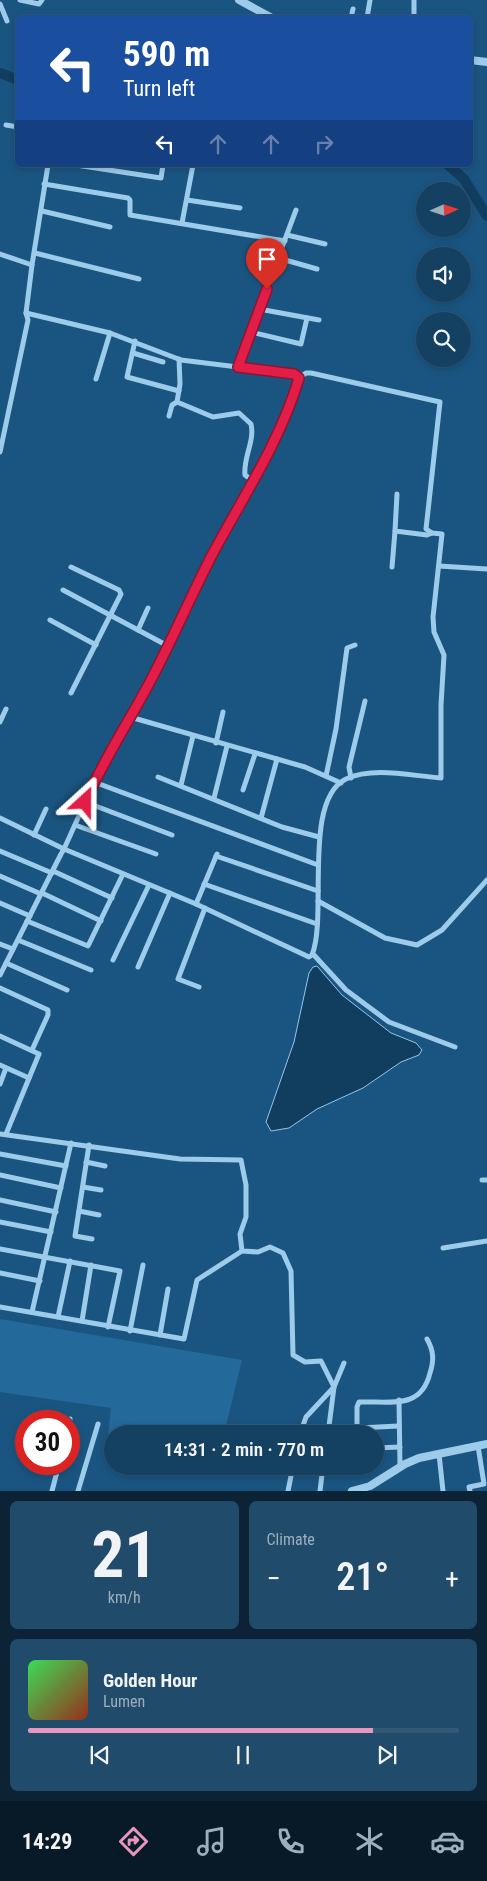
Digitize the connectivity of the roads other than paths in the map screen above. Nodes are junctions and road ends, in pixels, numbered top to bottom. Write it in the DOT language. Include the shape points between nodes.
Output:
graph roads {
  1 [pos="20,0"];
  2 [pos="42,0"];
  3 [pos="239,0"];
  4 [pos="370,0"];
  5 [pos="414,0"];
  6 [pos="0,4"];
  7 [pos="354,9"];
  8 [pos="266,15"];
  9 [pos="352,15"];
  10 [pos="368,15"];
  11 [pos="414,15"];
  12 [pos="7,21"];
  13 [pos="473,60"];
  14 [pos="487,62"];
  15 [pos="6,125"];
  16 [pos="15,126"];
  17 [pos="48,167"];
  18 [pos="89,167"];
  19 [pos="163,167"];
  20 [pos="192,167"];
  21 [pos="44,184"];
  22 [pos="187,200"];
  23 [pos="240,208"];
  24 [pos="296,210"];
  25 [pos="42,211"];
  26 [pos="182,223"];
  27 [pos="110,226"];
  28 [pos="286,238"];
  29 [pos="325,244"];
  30 [pos="34,253"];
  31 [pos="0,254"];
  32 [pos="278,258"];
  33 [pos="32,265"];
  34 [pos="317,268"];
  35 [pos="139,279"];
  36 [pos="259,309"];
  37 [pos="26,313"];
  38 [pos="307,318"];
  39 [pos="319,320"];
  40 [pos="251,332"];
  41 [pos="110,333"];
  42 [pos="136,341"];
  43 [pos="132,353"];
  44 [pos="179,360"];
  45 [pos="163,362"];
  46 [pos="238,367"];
  47 [pos="299,378"];
  48 [pos="96,379"];
  49 [pos="179,391"];
  50 [pos="177,402"];
  51 [pos="169,416"];
  52 [pos="3,424"];
  53 [pos="0,451"];
  54 [pos="253,481"];
  55 [pos="397,494"];
  56 [pos="395,531"];
  57 [pos="432,533"];
  58 [pos="392,566"];
  59 [pos="439,566"];
  60 [pos="71,567"];
  61 [pos="487,569"];
  62 [pos="63,590"];
  63 [pos="148,608"];
  64 [pos="111,616"];
  65 [pos="50,620"];
  66 [pos="138,630"];
  67 [pos="96,645"];
  68 [pos="168,646"];
  69 [pos="355,646"];
  70 [pos="71,693"];
  71 [pos="365,701"];
  72 [pos="6,709"];
  73 [pos="223,712"];
  74 [pos="130,717"];
  75 [pos="0,722"];
  76 [pos="193,736"];
  77 [pos="216,743"];
  78 [pos="227,746"];
  79 [pos="255,754"];
  80 [pos="277,759"];
  81 [pos="326,776"];
  82 [pos="158,777"];
  83 [pos="351,778"];
  84 [pos="94,782"];
  85 [pos="341,783"];
  86 [pos="181,784"];
  87 [pos="243,790"];
  88 [pos="214,798"];
  89 [pos="85,802"];
  90 [pos="46,809"];
  91 [pos="0,818"];
  92 [pos="261,818"];
  93 [pos="75,825"];
  94 [pos="34,834"];
  95 [pos="172,834"];
  96 [pos="318,837"];
  97 [pos="64,849"];
  98 [pos="0,851"];
  99 [pos="156,854"];
  100 [pos="318,865"];
  101 [pos="52,872"];
  102 [pos="124,874"];
  103 [pos="0,876"];
  104 [pos="487,880"];
  105 [pos="149,884"];
  106 [pos="204,884"];
  107 [pos="318,891"];
  108 [pos="42,893"];
  109 [pos="170,894"];
  110 [pos="112,898"];
  111 [pos="318,901"];
  112 [pos="0,903"];
  113 [pos="196,904"];
  114 [pos="205,908"];
  115 [pos="29,919"];
  116 [pos="101,921"];
  117 [pos="317,924"];
  118 [pos="18,940"];
  119 [pos="0,944"];
  120 [pos="13,949"];
  121 [pos="311,955"];
  122 [pos="113,960"];
  123 [pos="6,963"];
  124 [pos="138,967"];
  125 [pos="91,970"];
  126 [pos="0,975"];
  127 [pos="199,987"];
  128 [pos="0,988"];
  129 [pos="67,990"];
  130 [pos="0,1036"];
  131 [pos="455,1047"];
  132 [pos="32,1050"];
  133 [pos="0,1065"];
  134 [pos="6,1068"];
  135 [pos="29,1078"];
  136 [pos="0,1084"];
  137 [pos="0,1134"];
  138 [pos="6,1134"];
  139 [pos="70,1143"];
  140 [pos="89,1145"];
  141 [pos="0,1154"];
  142 [pos="86,1162"];
  143 [pos="66,1166"];
  144 [pos="105,1166"];
  145 [pos="0,1175"];
  146 [pos="83,1187"];
  147 [pos="61,1188"];
  148 [pos="101,1190"];
  149 [pos="0,1200"];
  150 [pos="79,1211"];
  151 [pos="56,1212"];
  152 [pos="99,1215"];
  153 [pos="0,1222"];
  154 [pos="51,1232"];
  155 [pos="92,1239"];
  156 [pos="487,1241"];
  157 [pos="443,1248"];
  158 [pos="0,1249"];
  159 [pos="242,1251"];
  160 [pos="46,1258"];
  161 [pos="70,1261"];
  162 [pos="91,1265"];
  163 [pos="144,1265"];
  164 [pos="0,1272"];
  165 [pos="40,1281"];
  166 [pos="168,1289"];
  167 [pos="0,1307"];
  168 [pos="32,1312"];
  169 [pos="58,1317"];
  170 [pos="82,1321"];
  171 [pos="108,1327"];
  172 [pos="130,1331"];
  173 [pos="160,1335"];
  174 [pos="428,1339"];
  175 [pos="344,1363"];
  176 [pos="334,1387"];
  177 [pos="399,1400"];
  178 [pos="98,1424"];
  179 [pos="303,1425"];
  180 [pos="329,1425"];
  181 [pos="357,1425"];
  182 [pos="399,1426"];
  183 [pos="384,1428"];
  184 [pos="487,1444"];
  185 [pos="478,1446"];
  186 [pos="400,1447"];
  187 [pos="384,1448"];
  188 [pos="439,1454"];
  189 [pos="400,1467"];
  190 [pos="56,1475"];
  191 [pos="291,1475"];
  192 [pos="323,1475"];
  193 [pos="370,1488"];
  194 [pos="52,1491"];
  195 [pos="78,1491"];
  196 [pos="288,1491"];
  197 [pos="320,1491"];
  198 [pos="352,1491"];
  199 [pos="443,1491"];
  200 [pos="470,1491"];
  1 -- 2 [label="street" via="39,4"];
  3 -- 8 [label="street"];
  4 -- 10 [label="street"];
  5 -- 11 [label="street"];
  6 -- 12 [label="street"];
  7 -- 9 [label="street"];
  13 -- 14 [label="street"];
  15 -- 16 [label="street"];
  17 -- 21 [label="street"];
  18 -- 19 [label="street" via="161,178"];
  20 -- 22 [label="street"];
  21 -- 25 [label="street"];
  21 -- 26 [label="street" via="128,198 130,215"];
  22 -- 23 [label="street"];
  22 -- 26 [label="street"];
  24 -- 28 [label="street"];
  25 -- 27 [label="street"];
  25 -- 30 [label="street"];
  26 -- 28 [label="street"];
  28 -- 29 [label="street"];
  28 -- 32 [label="street"];
  30 -- 33 [label="street"];
  30 -- 35 [label="street"];
  31 -- 33 [label="street"];
  32 -- 34 [label="street"];
  32 -- 36 [label="street"];
  33 -- 37 [label="street"];
  36 -- 38 [label="street"];
  36 -- 40 [label="street"];
  37 -- 41 [label="street"];
  37 -- 52 [label="street" via="28,320"];
  38 -- 39 [label="street"];
  38 -- 40 [label="street" via="301,344"];
  40 -- 46 [label="street"];
  41 -- 42 [label="street"];
  41 -- 48 [label="street"];
  42 -- 43 [label="street"];
  42 -- 44 [label="street"];
  43 -- 45 [label="street"];
  43 -- 49 [label="street" via="127,377"];
  44 -- 46 [label="street"];
  44 -- 49 [label="street"];
  46 -- 47 [label="street" via="294,374"];
  47 -- 54 [label="street" via="288,413"];
  47 -- 57 [label="street" via="311,372 440,402 426,529"];
  49 -- 50 [label="street"];
  50 -- 51 [label="street" via="172,405"];
  50 -- 54 [label="street" via="213,417 242,414 252,427 244,469 245,475"];
  52 -- 53 [label="street"];
  54 -- 68 [label="street"];
  55 -- 56 [label="street"];
  56 -- 57 [label="street"];
  56 -- 58 [label="street"];
  57 -- 59 [label="street" via="442,534"];
  59 -- 61 [label="street"];
  59 -- 83 [label="street" via="433,617 434,632 444,655 441,778 374,773"];
  60 -- 64 [label="street" via="119,590 120,598"];
  62 -- 64 [label="street"];
  63 -- 66 [label="street"];
  64 -- 66 [label="street"];
  64 -- 67 [label="street"];
  65 -- 67 [label="street"];
  66 -- 68 [label="street"];
  67 -- 70 [label="street"];
  68 -- 74 [label="street"];
  69 -- 81 [label="street" via="347,648"];
  71 -- 83 [label="street" via="349,767"];
  72 -- 75 [label="street"];
  73 -- 77 [label="street"];
  74 -- 76 [label="street"];
  74 -- 84 [label="street"];
  76 -- 77 [label="street"];
  76 -- 86 [label="street"];
  77 -- 78 [label="street"];
  78 -- 79 [label="street"];
  78 -- 88 [label="street"];
  79 -- 80 [label="street"];
  79 -- 87 [label="street"];
  80 -- 81 [label="street"];
  80 -- 92 [label="street"];
  81 -- 85 [label="street"];
  82 -- 86 [label="street"];
  83 -- 85 [label="street"];
  84 -- 89 [label="street"];
  84 -- 100 [label="street"];
  85 -- 96 [label="street" via="330,798"];
  86 -- 88 [label="street"];
  88 -- 92 [label="street"];
  89 -- 93 [label="street"];
  89 -- 95 [label="street"];
  90 -- 94 [label="street"];
  91 -- 94 [label="street"];
  92 -- 96 [label="street"];
  93 -- 97 [label="street"];
  93 -- 99 [label="street"];
  94 -- 97 [label="street"];
  96 -- 100 [label="street"];
  97 -- 101 [label="street"];
  97 -- 102 [label="street"];
  98 -- 101 [label="street"];
  100 -- 107 [label="street"];
  101 -- 108 [label="street"];
  101 -- 110 [label="street"];
  102 -- 105 [label="street"];
  102 -- 110 [label="street"];
  103 -- 108 [label="street"];
  104 -- 111 [label="street" via="442,930 417,945 385,938"];
  105 -- 109 [label="street"];
  105 -- 122 [label="street"];
  106 -- 107 [label="street" via="216,855"];
  106 -- 113 [label="street"];
  106 -- 117 [label="street"];
  107 -- 111 [label="street"];
  108 -- 115 [label="street"];
  108 -- 116 [label="street"];
  109 -- 113 [label="street"];
  109 -- 124 [label="street"];
  110 -- 116 [label="street"];
  111 -- 117 [label="street"];
  112 -- 115 [label="street"];
  113 -- 114 [label="street"];
  114 -- 121 [label="street"];
  114 -- 127 [label="street" via="178,979"];
  115 -- 116 [label="street" via="88,946"];
  115 -- 118 [label="street"];
  117 -- 121 [label="street"];
  118 -- 120 [label="street"];
  118 -- 125 [label="street"];
  119 -- 120 [label="street"];
  120 -- 123 [label="street"];
  121 -- 131 [label="street" via="346,990 389,1022"];
  123 -- 126 [label="street"];
  123 -- 129 [label="street"];
  128 -- 132 [label="street" via="48,1010"];
  130 -- 132 [label="street"];
  132 -- 135 [label="street" via="39,1054"];
  133 -- 134 [label="street"];
  134 -- 135 [label="street"];
  134 -- 136 [label="street"];
  135 -- 138 [label="street"];
  137 -- 138 [label="street"];
  138 -- 139 [label="street"];
  139 -- 140 [label="street"];
  139 -- 143 [label="street"];
  140 -- 142 [label="street"];
  140 -- 159 [label="street" via="180,1159 240,1160 246,1185 246,1217 240,1234"];
  141 -- 143 [label="street"];
  142 -- 144 [label="street"];
  142 -- 146 [label="street"];
  143 -- 147 [label="street"];
  145 -- 147 [label="street"];
  146 -- 148 [label="street"];
  146 -- 150 [label="street"];
  147 -- 151 [label="street"];
  149 -- 151 [label="street"];
  150 -- 152 [label="street"];
  150 -- 155 [label="street" via="75,1236"];
  151 -- 154 [label="street"];
  153 -- 154 [label="street"];
  154 -- 160 [label="street"];
  156 -- 157 [label="street"];
  158 -- 160 [label="street"];
  159 -- 173 [label="street" via="197,1280 184,1339"];
  159 -- 176 [label="street" via="258,1252 270,1247 283,1253 291,1271 293,1355 304,1362 321,1361"];
  160 -- 161 [label="street"];
  160 -- 165 [label="street"];
  161 -- 162 [label="street"];
  161 -- 169 [label="street"];
  162 -- 170 [label="street"];
  162 -- 171 [label="street" via="120,1271"];
  163 -- 172 [label="street"];
  164 -- 165 [label="street"];
  165 -- 168 [label="street"];
  166 -- 173 [label="street"];
  167 -- 168 [label="street"];
  168 -- 169 [label="street"];
  169 -- 170 [label="street"];
  170 -- 171 [label="street"];
  171 -- 172 [label="street"];
  172 -- 173 [label="street"];
  174 -- 177 [label="street" via="433,1360 426,1386 419,1396"];
  175 -- 176 [label="street"];
  176 -- 179 [label="street" via="306,1416"];
  176 -- 180 [label="street"];
  177 -- 181 [label="street" via="360,1402"];
  177 -- 182 [label="street"];
  178 -- 195 [label="street"];
  182 -- 183 [label="street"];
  182 -- 186 [label="street"];
  184 -- 185 [label="street"];
  185 -- 188 [label="street"];
  185 -- 200 [label="street" via="484,1484 469,1487"];
  186 -- 187 [label="street"];
  186 -- 189 [label="street"];
  188 -- 189 [label="street" via="419,1458"];
  188 -- 199 [label="street"];
  189 -- 193 [label="street"];
  190 -- 194 [label="street"];
  191 -- 196 [label="street"];
  192 -- 197 [label="street"];
  193 -- 198 [label="street"];
}
